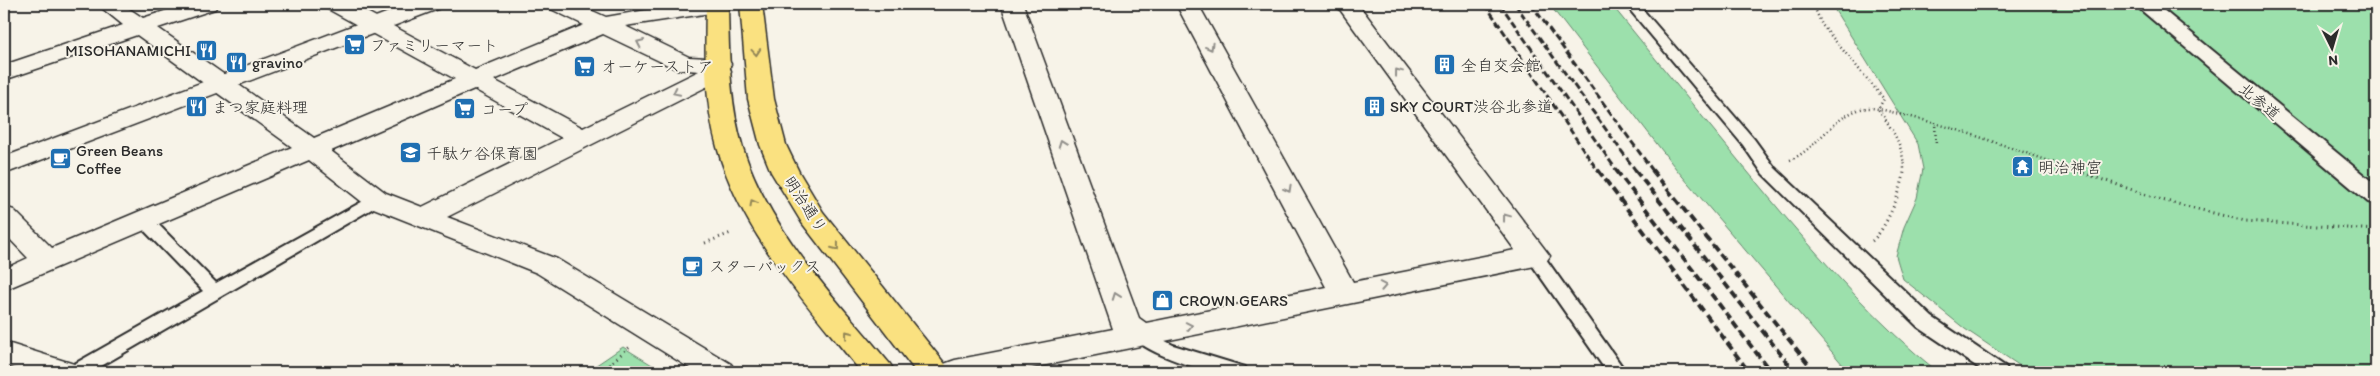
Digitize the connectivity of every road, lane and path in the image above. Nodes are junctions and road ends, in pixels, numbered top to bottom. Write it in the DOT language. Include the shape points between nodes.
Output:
graph roads {
  1 [pos="108,4"];
  2 [pos="207,4"];
  3 [pos="336,4"];
  4 [pos="430,4"];
  5 [pos="558,4"];
  6 [pos="716,4"];
  7 [pos="751,4"];
  8 [pos="1012,4"];
  9 [pos="1187,4"];
  10 [pos="1347,4"];
  11 [pos="1631,4"];
  12 [pos="1812,4"];
  13 [pos="2144,4"];
  14 [pos="374,25"];
  15 [pos="603,25"];
  16 [pos="140,27"];
  17 [pos="719,67"];
  18 [pos="4,73"];
  19 [pos="476,79"];
  20 [pos="220,82"];
  21 [pos="1878,109"];
  22 [pos="1935,122"];
  23 [pos="581,138"];
  24 [pos="1936,146"];
  25 [pos="312,149"];
  26 [pos="4,166"];
  27 [pos="1770,171"];
  28 [pos="2376,197"];
  29 [pos="376,199"];
  30 [pos="4,216"];
  31 [pos="424,217"];
  32 [pos="144,220"];
  33 [pos="2376,230"];
  34 [pos="730,233"];
  35 [pos="705,243"];
  36 [pos="1853,252"];
  37 [pos="1535,256"];
  38 [pos="47,261"];
  39 [pos="4,280"];
  40 [pos="216,293"];
  41 [pos="1345,294"];
  42 [pos="1141,335"];
  43 [pos="4,353"];
  44 [pos="63,372"];
  45 [pos="76,372"];
  46 [pos="720,372"];
  47 [pos="879,372"];
  48 [pos="934,372"];
  49 [pos="955,372"];
  50 [pos="1238,372"];
  51 [pos="1618,372"];
  52 [pos="1999,372"];
  1 -- 16 [label="street"];
  2 -- 16 [label="street"];
  3 -- 14 [label="street"];
  4 -- 14 [label="street"];
  5 -- 15 [label="street"];
  6 -- 15 [label="street"];
  6 -- 17 [label="main road"];
  7 -- 48 [label="main road, 明治通り, one-way" via="761,99 773,145 785,172 812,217"];
  42 -- 8 [label="street, one-way" via="1126,324"];
  9 -- 41 [label="street, one-way"];
  37 -- 10 [label="street, one-way"];
  11 -- 27 [label="lane"];
  12 -- 21 [label="path" via="1822,25 1884,99"];
  13 -- 28 [label="street, 北参道"];
  14 -- 19 [label="street"];
  14 -- 20 [label="street"];
  17 -- 15 [label="street, one-way" via="685,64"];
  15 -- 19 [label="street"];
  16 -- 18 [label="street"];
  16 -- 20 [label="street"];
  17 -- 23 [label="street, one-way"];
  47 -- 17 [label="main road, one-way" via="782,248 751,201 730,147 720,93"];
  19 -- 23 [label="street"];
  19 -- 25 [label="street"];
  20 -- 25 [label="street"];
  20 -- 26 [label="street"];
  21 -- 22 [label="path"];
  21 -- 27 [label="path" via="1861,109 1834,124 1800,156"];
  21 -- 36 [label="path" via="1889,122 1905,155 1903,181 1894,207 1875,239"];
  22 -- 24 [label="path"];
  22 -- 33 [label="path" via="2162,200 2244,221"];
  23 -- 31 [label="street"];
  25 -- 29 [label="street"];
  25 -- 32 [label="street"];
  27 -- 36 [label="lane"];
  29 -- 31 [label="street"];
  29 -- 40 [label="lane"];
  30 -- 38 [label="street"];
  31 -- 46 [label="street" via="547,266"];
  32 -- 38 [label="street"];
  32 -- 40 [label="lane"];
  34 -- 35 [label="path"];
  36 -- 52 [label="lane" via="1925,322"];
  41 -- 37 [label="street, one-way"];
  37 -- 51 [label="lane"];
  38 -- 39 [label="street"];
  40 -- 45 [label="lane"];
  42 -- 41 [label="street, one-way"];
  42 -- 49 [label="street"];
  42 -- 50 [label="lane" via="1166,350"];
  43 -- 44 [label="street"];
}
